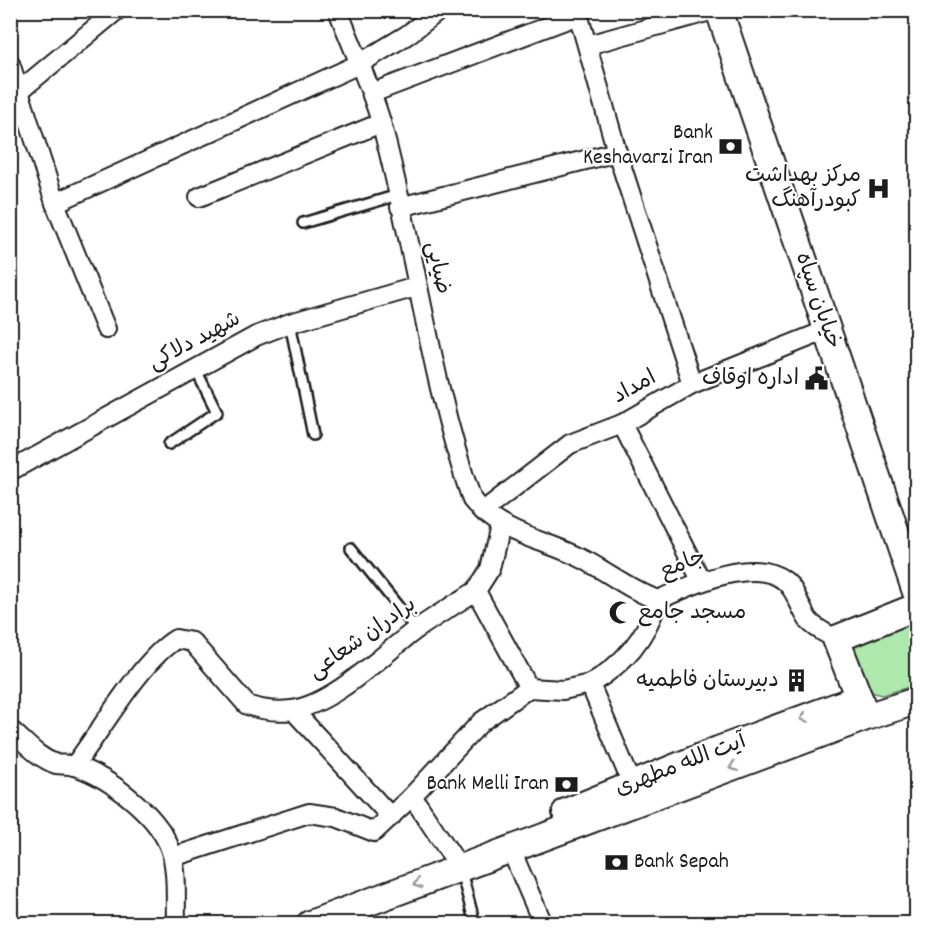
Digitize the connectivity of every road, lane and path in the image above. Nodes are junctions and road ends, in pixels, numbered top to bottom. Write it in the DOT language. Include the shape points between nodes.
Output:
graph roads {
  1 [pos="117,10"];
  2 [pos="338,10"];
  3 [pos="440,10"];
  4 [pos="714,10"];
  5 [pos="719,10"];
  6 [pos="578,13"];
  7 [pos="588,45"];
  8 [pos="10,63"];
  9 [pos="359,64"];
  10 [pos="372,93"];
  11 [pos="15,95"];
  12 [pos="381,123"];
  13 [pos="616,152"];
  14 [pos="199,197"];
  15 [pos="399,201"];
  16 [pos="56,203"];
  17 [pos="303,223"];
  18 [pos="416,287"];
  19 [pos="290,323"];
  20 [pos="106,329"];
  21 [pos="827,330"];
  22 [pos="195,368"];
  23 [pos="692,384"];
  24 [pos="622,424"];
  25 [pos="313,435"];
  26 [pos="169,444"];
  27 [pos="10,471"];
  28 [pos="482,512"];
  29 [pos="500,526"];
  30 [pos="351,548"];
  31 [pos="701,580"];
  32 [pos="476,591"];
  33 [pos="916,592"];
  34 [pos="658,600"];
  35 [pos="916,607"];
  36 [pos="417,630"];
  37 [pos="836,639"];
  38 [pos="590,684"];
  39 [pos="529,688"];
  40 [pos="916,701"];
  41 [pos="862,707"];
  42 [pos="293,710"];
  43 [pos="11,731"];
  44 [pos="74,766"];
  45 [pos="632,784"];
  46 [pos="412,796"];
  47 [pos="391,818"];
  48 [pos="511,850"];
  49 [pos="173,857"];
  50 [pos="460,868"];
  51 [pos="176,924"];
  52 [pos="310,924"];
  53 [pos="475,924"];
  54 [pos="543,924"];
  1 -- 11 [label="street"];
  2 -- 9 [label="street, ضیایی"];
  3 -- 9 [label="street"];
  4 -- 7 [label="street"];
  5 -- 21 [label="main road, خیابان سپاه"];
  6 -- 7 [label="street"];
  6 -- 10 [label="street"];
  7 -- 13 [label="street"];
  8 -- 11 [label="street"];
  9 -- 10 [label="street, ضیایی"];
  9 -- 16 [label="street"];
  10 -- 12 [label="street, ضیایی"];
  11 -- 16 [label="street"];
  12 -- 14 [label="street"];
  12 -- 15 [label="street, ضیایی"];
  13 -- 15 [label="street"];
  13 -- 23 [label="street"];
  15 -- 17 [label="lane"];
  15 -- 18 [label="street, ضیایی"];
  16 -- 20 [label="street"];
  18 -- 19 [label="street, شهید دلاکی"];
  18 -- 28 [label="street, ضیایی" via="464,479 472,500"];
  19 -- 22 [label="street, شهید دلاکی"];
  19 -- 25 [label="lane"];
  21 -- 23 [label="street, امداد"];
  21 -- 33 [label="main road, خیابان سپاه"];
  22 -- 26 [label="lane" via="217,412"];
  22 -- 27 [label="street, شهید دلاکی"];
  23 -- 24 [label="street, امداد"];
  24 -- 28 [label="street, امداد" via="570,444"];
  24 -- 31 [label="street"];
  28 -- 29 [label="street, ضیایی"];
  29 -- 32 [label="street" via="490,569"];
  29 -- 34 [label="street, جامع" via="579,557"];
  30 -- 36 [label="lane"];
  31 -- 34 [label="street, جامع"];
  31 -- 37 [label="street, جامع" via="738,572 776,577 785,582 809,621"];
  32 -- 36 [label="street, برادران شعاعی"];
  32 -- 39 [label="street"];
  34 -- 38 [label="street" via="645,634 623,660"];
  35 -- 37 [label="main road"];
  36 -- 42 [label="street, برادران شعاعی" via="335,690"];
  37 -- 41 [label="main road"];
  38 -- 39 [label="street" via="563,690"];
  38 -- 45 [label="street"];
  39 -- 46 [label="street" via="481,722"];
  40 -- 41 [label="main road"];
  41 -- 45 [label="main road, آیت الله مطهری, one-way"];
  41 -- 48 [label="main road, آیت الله مطهری, one-way"];
  42 -- 44 [label="street, برادران شعاعی" via="259,710 247,705 192,642 176,639 133,683"];
  42 -- 47 [label="street"];
  43 -- 44 [label="street" via="41,757"];
  44 -- 49 [label="street" via="113,787 143,810 160,827"];
  45 -- 48 [label="main road, آیت الله مطهری" via="547,821"];
  46 -- 47 [label="street"];
  46 -- 50 [label="street"];
  47 -- 49 [label="street" via="374,832 336,817 309,813"];
  48 -- 50 [label="main road, آیت الله مطهری"];
  48 -- 54 [label="street"];
  49 -- 51 [label="street"];
  50 -- 52 [label="main road, آیت الله مطهری, one-way"];
  50 -- 53 [label="lane"];
}
